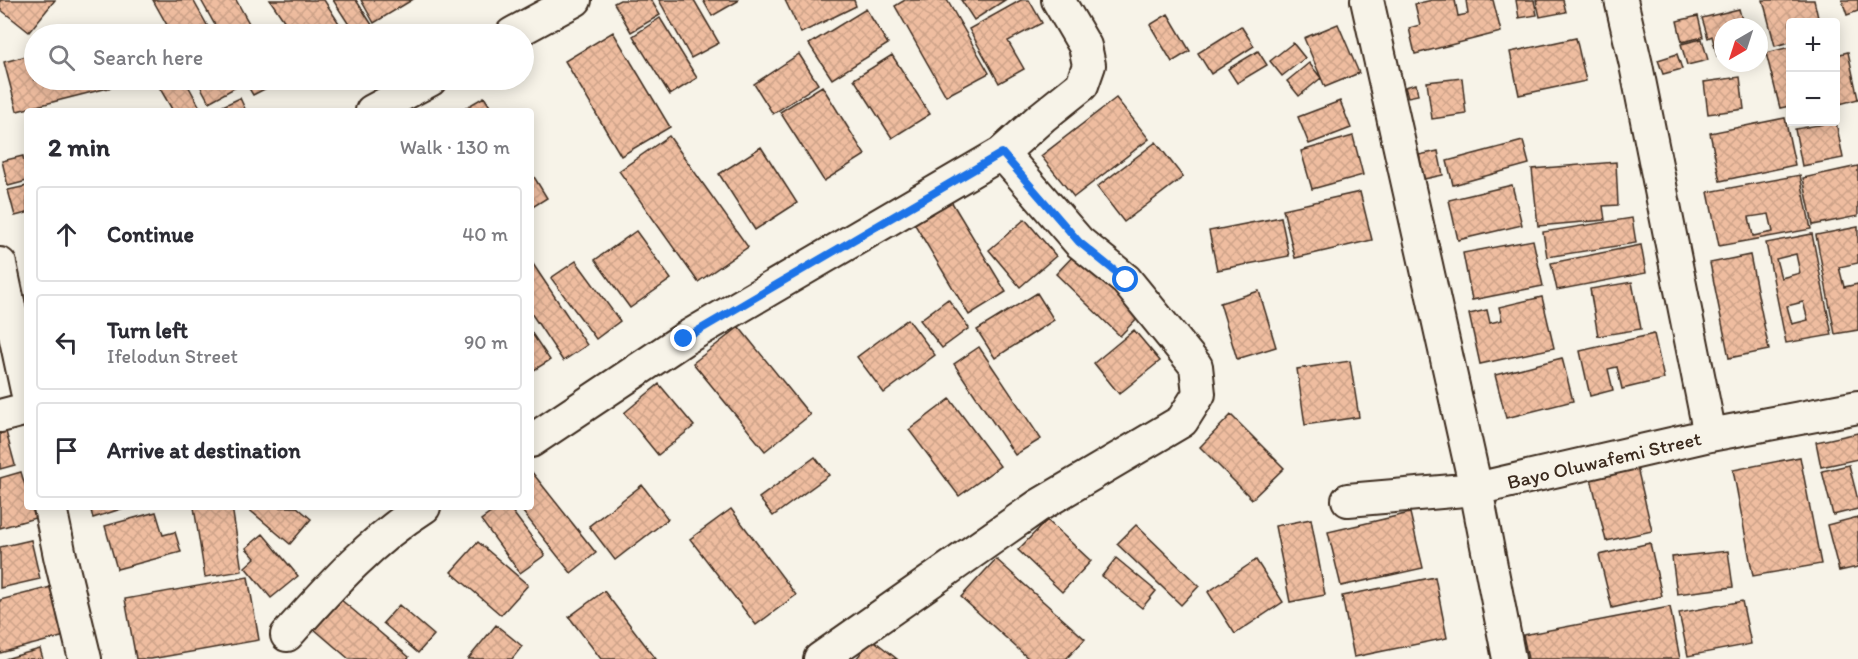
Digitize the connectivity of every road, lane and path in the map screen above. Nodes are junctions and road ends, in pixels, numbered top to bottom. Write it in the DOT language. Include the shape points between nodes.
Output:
graph roads {
  1 [pos="575,0"];
  2 [pos="1058,0"];
  3 [pos="1367,0"];
  4 [pos="1621,0"];
  5 [pos="531,24"];
  6 [pos="411,90"];
  7 [pos="378,108"];
  8 [pos="1002,153"];
  9 [pos="0,264"];
  10 [pos="24,377"];
  11 [pos="1858,407"];
  12 [pos="24,410"];
  13 [pos="0,416"];
  14 [pos="1710,435"];
  15 [pos="534,439"];
  16 [pos="1476,489"];
  17 [pos="1348,500"];
  18 [pos="51,510"];
  19 [pos="420,510"];
  20 [pos="287,635"];
  21 [pos="85,659"];
  22 [pos="820,659"];
  23 [pos="1509,659"];
  1 -- 5 [label="street"];
  2 -- 8 [label="street" via="1084,46 1089,65 1082,85"];
  3 -- 16 [label="street"];
  4 -- 14 [label="street"];
  6 -- 7 [label="street"];
  8 -- 15 [label="street" via="684,339"];
  8 -- 22 [label="street" via="1079,242 1126,280 1196,366 1198,394 1182,421 1038,506"];
  9 -- 10 [label="street"];
  11 -- 14 [label="street, Bayo Oluwafemi Street"];
  12 -- 13 [label="street"];
  14 -- 16 [label="street, Bayo Oluwafemi Street"];
  16 -- 17 [label="street, Bayo Oluwafemi Street"];
  16 -- 23 [label="street"];
  18 -- 21 [label="street"];
  19 -- 20 [label="street" via="342,573"];
}
